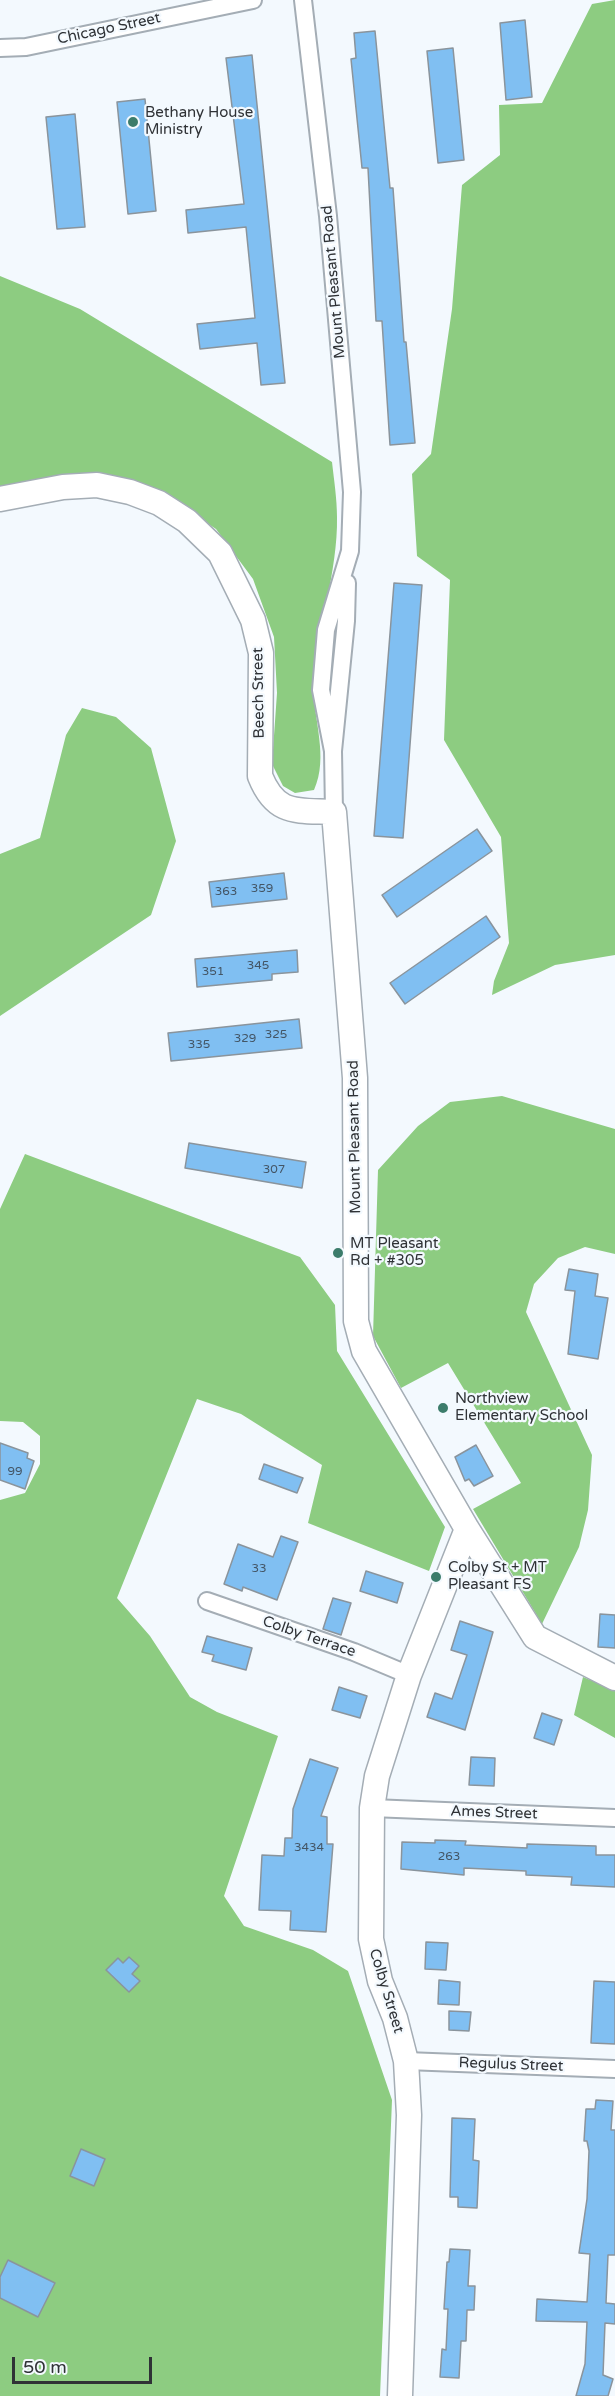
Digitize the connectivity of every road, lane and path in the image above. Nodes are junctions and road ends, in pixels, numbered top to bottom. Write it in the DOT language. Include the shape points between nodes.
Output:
graph roads {
  1 [pos="253,0"];
  2 [pos="303,0"];
  3 [pos="0,48"];
  4 [pos="0,499"];
  5 [pos="334,812"];
  6 [pos="467,1529"];
  7 [pos="207,1601"];
  8 [pos="409,1675"];
  9 [pos="615,1678"];
  10 [pos="372,1808"];
  11 [pos="615,1818"];
  12 [pos="406,2061"];
  13 [pos="615,2069"];
  14 [pos="400,2396"];
  1 -- 3 [label="street, Chicago Street" via="26,47"];
  2 -- 5 [label="street, Mount Pleasant Road" via="328,216 352,492 346,621 333,751"];
  4 -- 5 [label="street, Beech Street" via="97,485 130,492 159,503 220,552 253,620 261,653 260,776 267,795 284,808"];
  5 -- 6 [label="street, Mount Pleasant Road" via="356,1078 356,1321 364,1351"];
  6 -- 8 [label="street, Colby Street"];
  6 -- 9 [label="street, Mount Pleasant Road" via="535,1637"];
  7 -- 8 [label="street, Colby Terrace"];
  8 -- 10 [label="street, Colby Street" via="377,1776"];
  10 -- 11 [label="street, Ames Street"];
  10 -- 12 [label="street, Colby Street" via="370,1939"];
  12 -- 13 [label="street, Regulus Street"];
  12 -- 14 [label="street, Colby Street" via="409,2115"];
}
